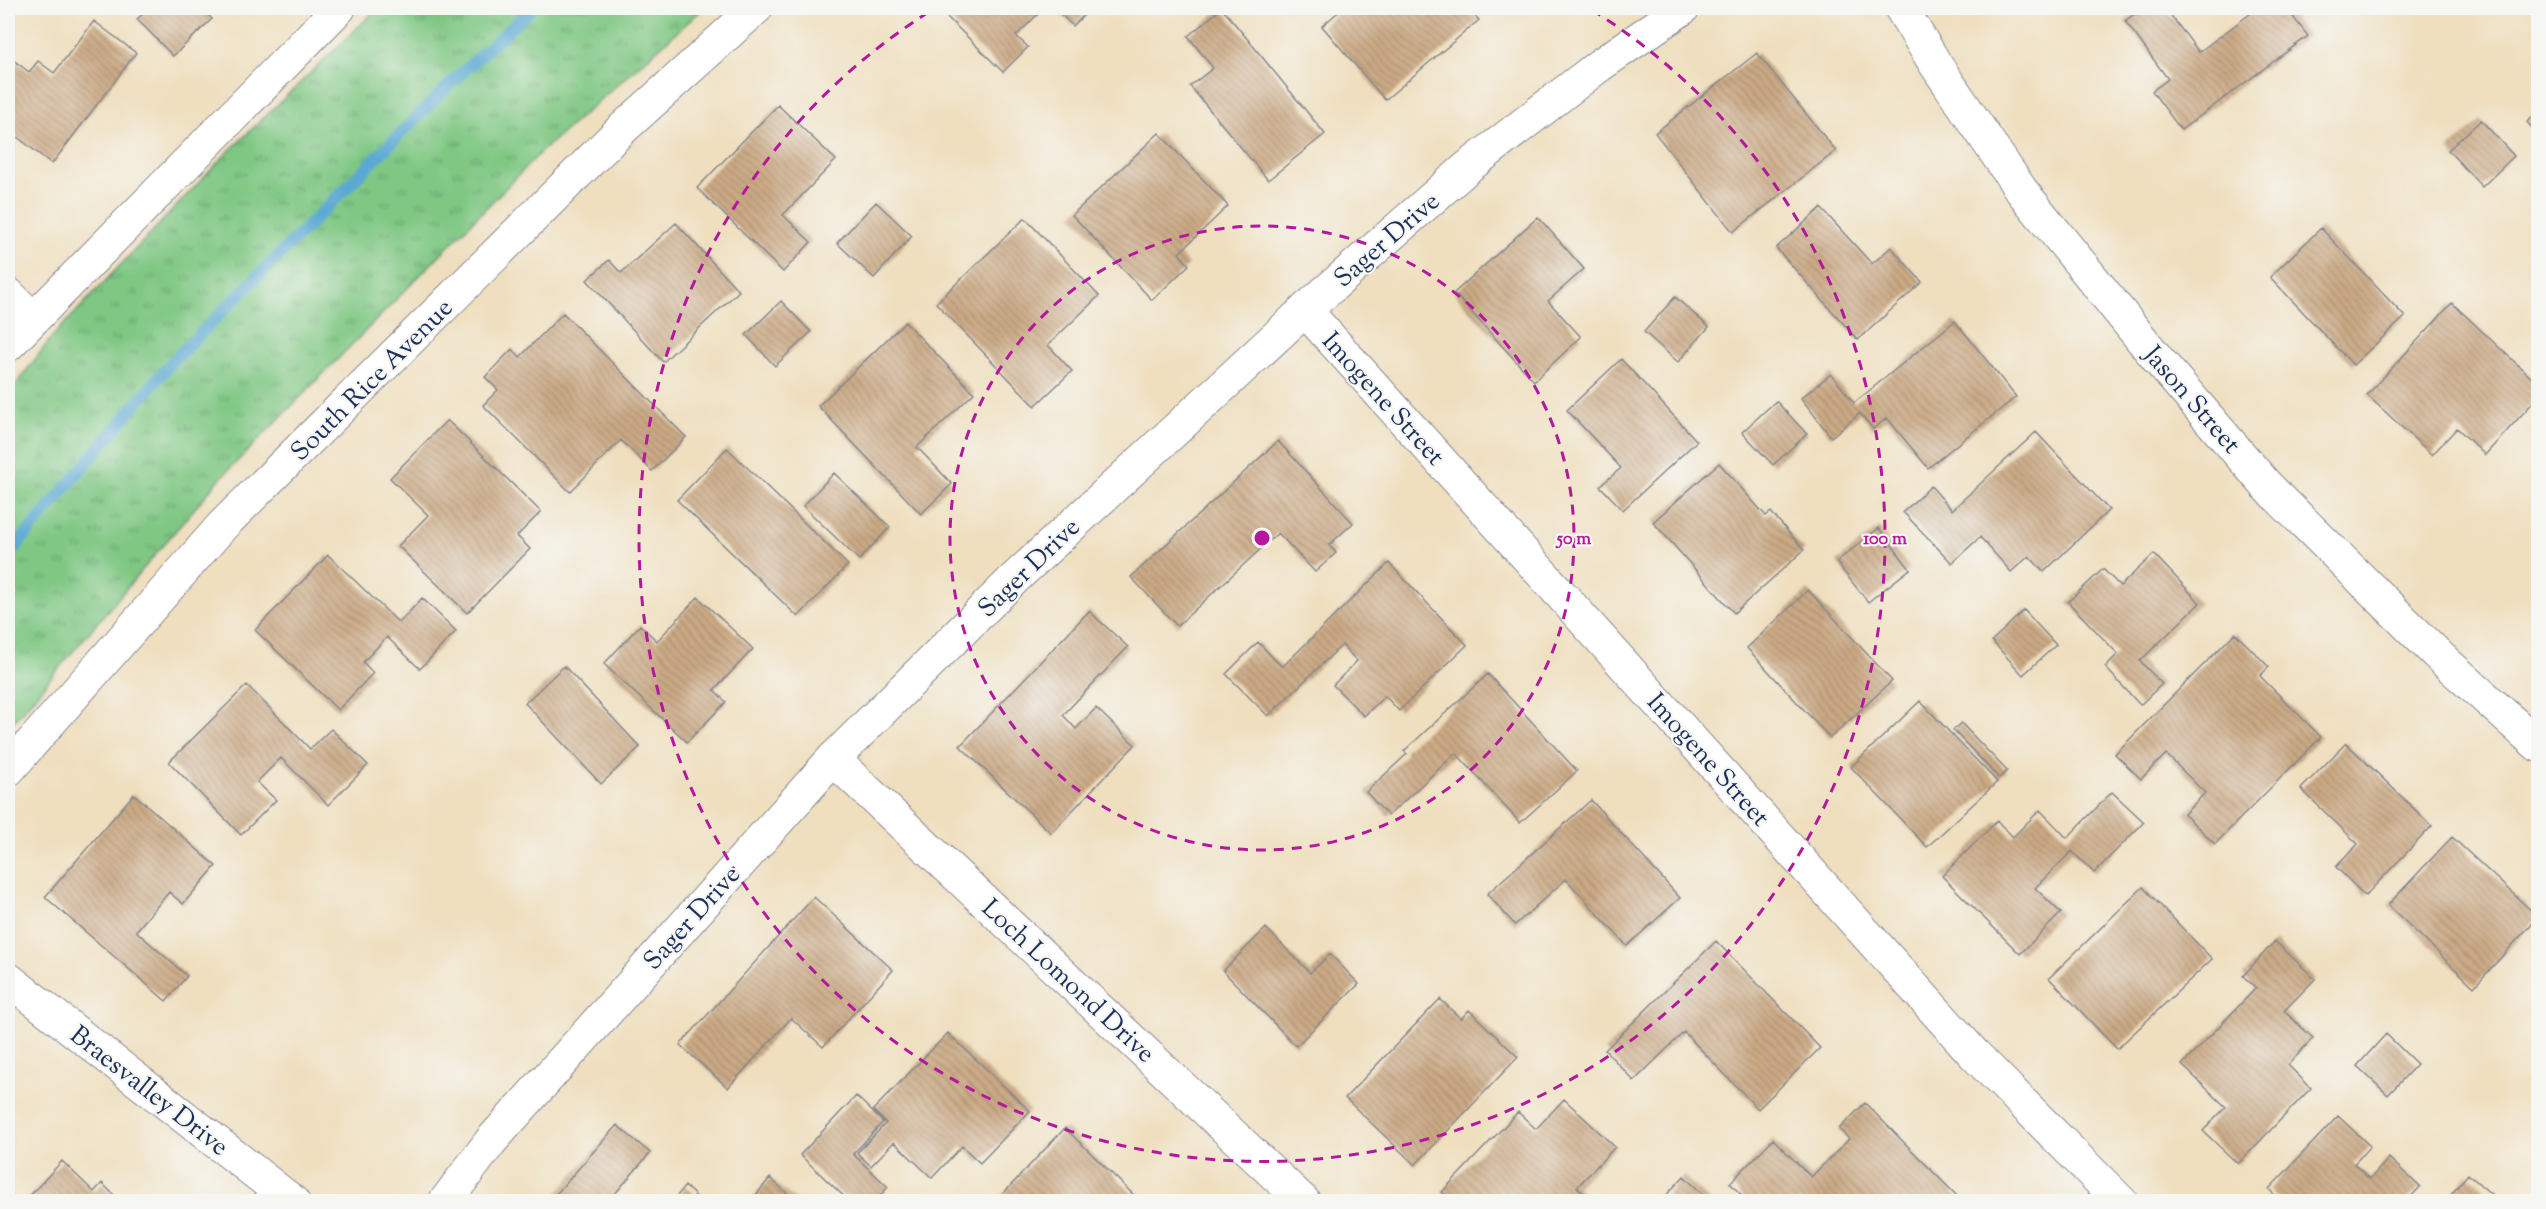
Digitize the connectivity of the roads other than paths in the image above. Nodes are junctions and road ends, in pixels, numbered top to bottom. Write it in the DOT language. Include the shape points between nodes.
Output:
graph roads {
  1 [pos="339,8"];
  2 [pos="756,8"];
  3 [pos="1683,8"];
  4 [pos="1901,8"];
  5 [pos="8,294"];
  6 [pos="1305,309"];
  7 [pos="32,318"];
  8 [pos="8,345"];
  9 [pos="2538,745"];
  10 [pos="833,759"];
  11 [pos="8,770"];
  12 [pos="8,979"];
  13 [pos="292,1202"];
  14 [pos="445,1202"];
  15 [pos="1304,1202"];
  16 [pos="2121,1202"];
  1 -- 7 [label="street"];
  2 -- 11 [label="street, South Rice Avenue" via="621,129 223,525"];
  3 -- 6 [label="street, Sager Drive" via="1600,65 1468,167"];
  4 -- 9 [label="street, Jason Street" via="2021,190 2160,362 2267,486 2441,658"];
  5 -- 7 [label="street"];
  6 -- 10 [label="street, Sager Drive" via="1014,579"];
  6 -- 16 [label="street, Imogene Street" via="1974,1054"];
  7 -- 8 [label="street"];
  10 -- 14 [label="street, Sager Drive" via="513,1116"];
  10 -- 15 [label="street, Loch Lomond Drive"];
  12 -- 13 [label="street, Braesvalley Drive"];
}
